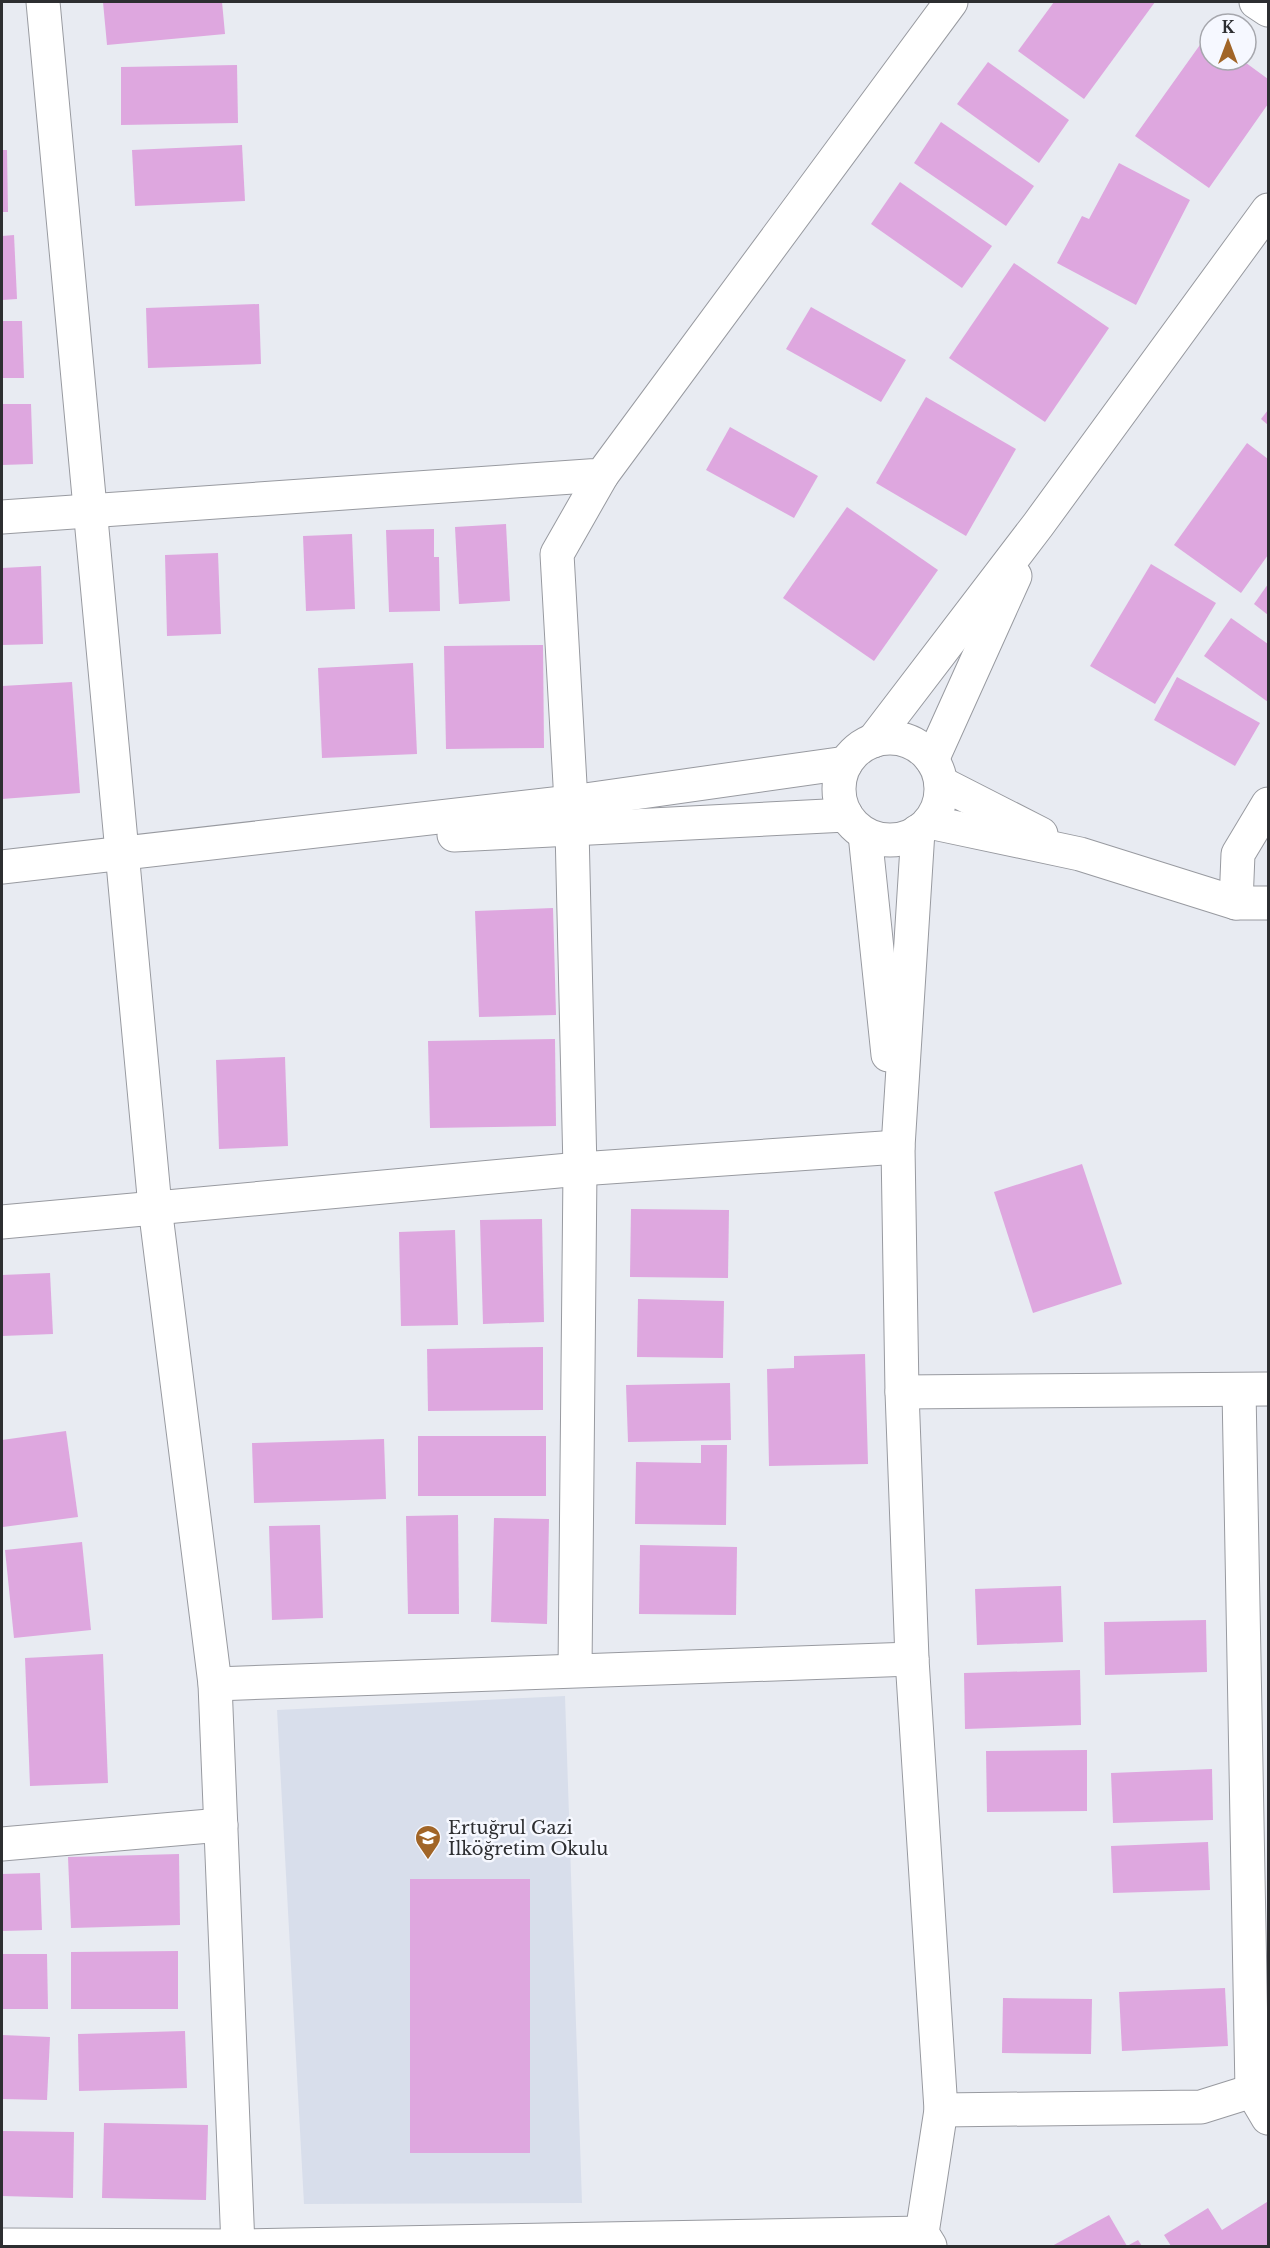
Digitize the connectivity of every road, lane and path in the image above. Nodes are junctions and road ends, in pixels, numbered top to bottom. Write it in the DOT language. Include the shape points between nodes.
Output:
graph roads {
  1 [pos="43,2"];
  2 [pos="951,2"];
  3 [pos="1256,2"];
  4 [pos="1269,10"];
  5 [pos="1269,210"];
  6 [pos="602,475"];
  7 [pos="90,511"];
  8 [pos="2,517"];
  9 [pos="1038,525"];
  10 [pos="873,741"];
  11 [pos="846,763"];
  12 [pos="937,771"];
  13 [pos="1269,804"];
  14 [pos="571,815"];
  15 [pos="856,824"];
  16 [pos="924,826"];
  17 [pos="120,853"];
  18 [pos="1080,854"];
  19 [pos="2,867"];
  20 [pos="1236,903"];
  21 [pos="1269,903"];
  22 [pos="898,1147"];
  23 [pos="580,1169"];
  24 [pos="154,1207"];
  25 [pos="2,1222"];
  26 [pos="1254,1389"];
  27 [pos="902,1392"];
  28 [pos="912,1659"];
  29 [pos="575,1670"];
  30 [pos="215,1684"];
  31 [pos="1256,1694"];
  32 [pos="221,1825"];
  33 [pos="2,1845"];
  34 [pos="1263,2096"];
  35 [pos="941,2110"];
  36 [pos="926,2240"];
  37 [pos="2,2245"];
  38 [pos="238,2246"];
  1 -- 7 [label="street"];
  2 -- 6 [label="street"];
  3 -- 4 [label="street"];
  5 -- 9 [label="street"];
  6 -- 7 [label="street"];
  6 -- 14 [label="street" via="557,554"];
  7 -- 8 [label="street"];
  7 -- 17 [label="street"];
  9 -- 10 [label="street"];
  9 -- 12 [label="street"];
  10 -- 11 [label="street"];
  10 -- 12 [label="street" via="906,740 921,748"];
  11 -- 14 [label="street"];
  11 -- 15 [label="street" via="840,775 840,802"];
  12 -- 16 [label="street" via="938,804"];
  12 -- 18 [label="street"];
  13 -- 20 [label="street" via="1238,854"];
  14 -- 15 [label="street"];
  14 -- 17 [label="street"];
  14 -- 23 [label="street"];
  15 -- 16 [label="street" via="879,838 892,840"];
  15 -- 22 [label="street"];
  16 -- 18 [label="street"];
  16 -- 22 [label="street"];
  17 -- 19 [label="street"];
  17 -- 24 [label="street"];
  18 -- 20 [label="street"];
  20 -- 21 [label="street"];
  22 -- 23 [label="street"];
  22 -- 27 [label="street"];
  23 -- 24 [label="street"];
  23 -- 29 [label="street"];
  24 -- 25 [label="street"];
  24 -- 30 [label="street"];
  26 -- 27 [label="street"];
  26 -- 31 [label="street"];
  27 -- 28 [label="street"];
  28 -- 29 [label="street"];
  28 -- 35 [label="street"];
  29 -- 30 [label="street"];
  30 -- 32 [label="street"];
  31 -- 34 [label="street"];
  32 -- 33 [label="street"];
  32 -- 38 [label="street"];
  34 -- 35 [label="street" via="1201,2107"];
  35 -- 36 [label="street"];
  36 -- 38 [label="street"];
  37 -- 38 [label="street"];
}
